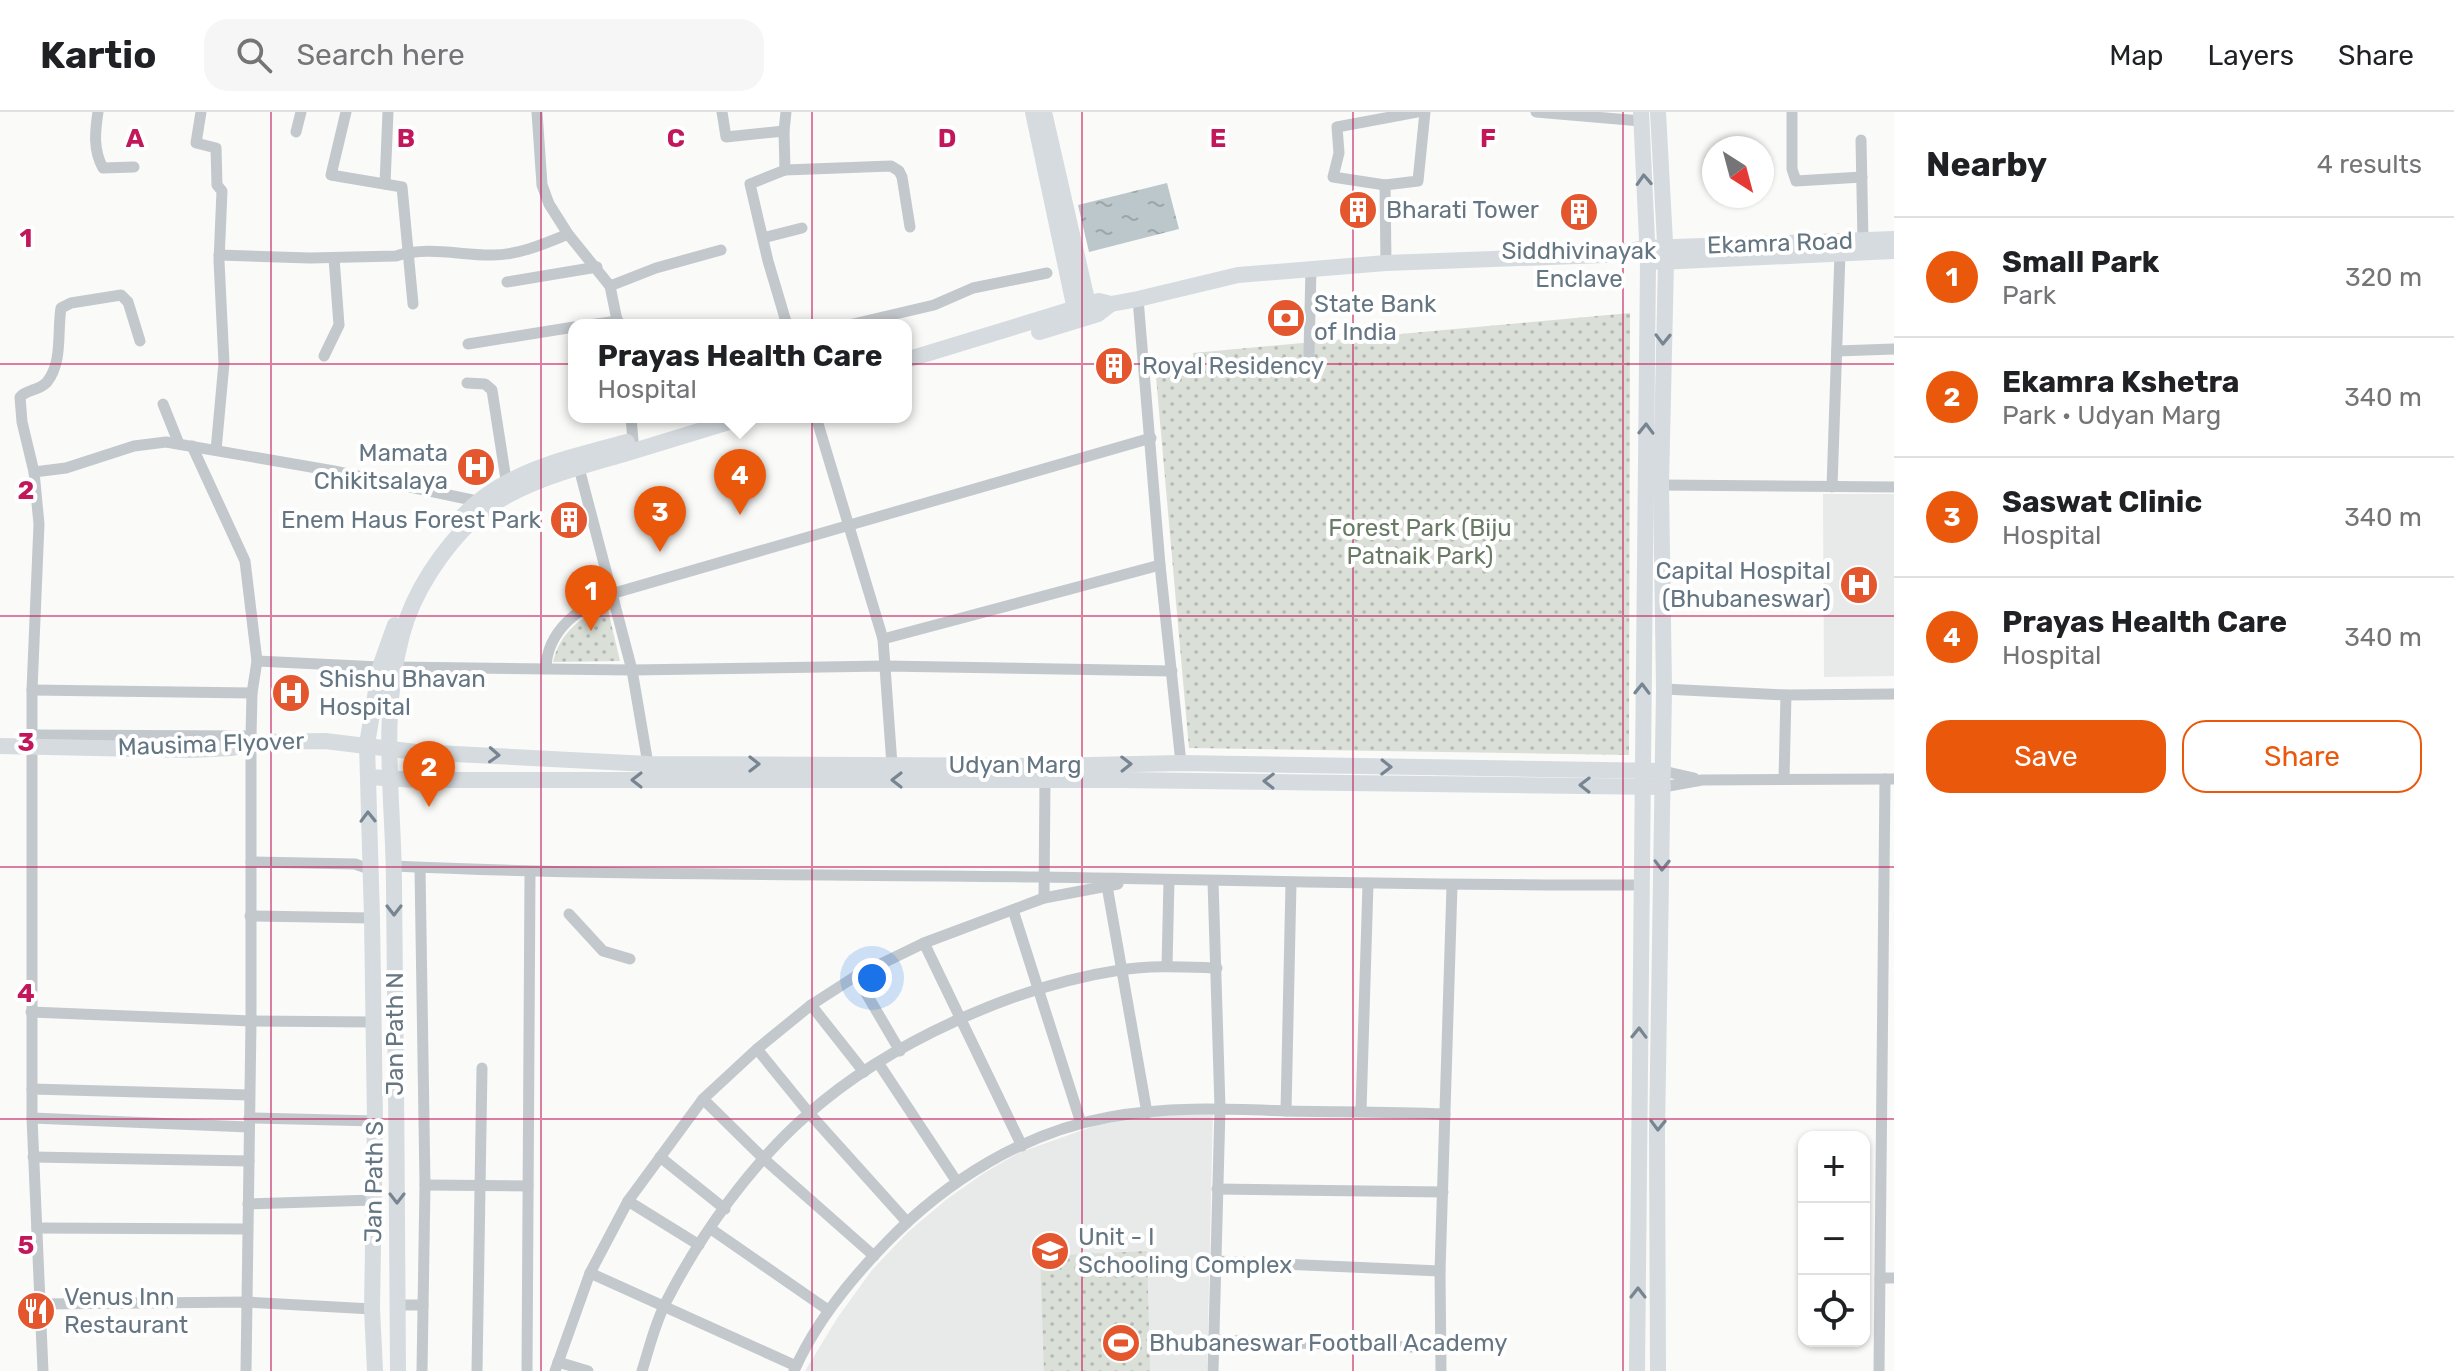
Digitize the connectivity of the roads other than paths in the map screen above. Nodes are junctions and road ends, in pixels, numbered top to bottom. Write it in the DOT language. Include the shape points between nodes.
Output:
graph roads {
  1 [pos="98,112"];
  2 [pos="201,112"];
  3 [pos="301,112"];
  4 [pos="346,112"];
  5 [pos="388,112"];
  6 [pos="537,112"];
  7 [pos="722,112"];
  8 [pos="786,112"];
  9 [pos="1033,112"];
  10 [pos="1044,112"];
  11 [pos="1417,112"];
  12 [pos="1425,112"];
  13 [pos="1536,112"];
  14 [pos="1658,112"];
  15 [pos="1792,112"];
  16 [pos="1641,117"];
  17 [pos="784,131"];
  18 [pos="296,132"];
  19 [pos="1861,140"];
  20 [pos="134,167"];
  21 [pos="785,170"];
  22 [pos="1862,177"];
  23 [pos="385,184"];
  24 [pos="1385,185"];
  25 [pos="910,227"];
  26 [pos="802,228"];
  27 [pos="568,234"];
  28 [pos="763,238"];
  29 [pos="1894,239"];
  30 [pos="1863,241"];
  31 [pos="721,250"];
  32 [pos="1894,251"];
  33 [pos="410,252"];
  34 [pos="1840,253"];
  35 [pos="1666,254"];
  36 [pos="219,255"];
  37 [pos="1648,255"];
  38 [pos="334,258"];
  39 [pos="1386,263"];
  40 [pos="597,267"];
  41 [pos="1311,269"];
  42 [pos="1047,273"];
  43 [pos="507,282"];
  44 [pos="610,286"];
  45 [pos="1138,299"];
  46 [pos="413,304"];
  47 [pos="1083,313"];
  48 [pos="617,319"];
  49 [pos="785,319"];
  50 [pos="874,319"];
  51 [pos="568,328"];
  52 [pos="140,341"];
  53 [pos="468,344"];
  54 [pos="1894,349"];
  55 [pos="1837,351"];
  56 [pos="1309,354"];
  57 [pos="324,356"];
  58 [pos="912,358"];
  59 [pos="912,369"];
  60 [pos="467,383"];
  61 [pos="163,404"];
  62 [pos="632,423"];
  63 [pos="693,423"];
  64 [pos="725,423"];
  65 [pos="818,423"];
  66 [pos="1151,438"];
  67 [pos="633,441"];
  68 [pos="179,444"];
  69 [pos="192,446"];
  70 [pos="216,450"];
  71 [pos="579,468"];
  72 [pos="34,472"];
  73 [pos="1661,485"];
  74 [pos="1832,487"];
  75 [pos="1894,487"];
  76 [pos="509,489"];
  77 [pos="477,501"];
  78 [pos="848,524"];
  79 [pos="1160,565"];
  80 [pos="611,594"];
  81 [pos="883,639"];
  82 [pos="257,661"];
  83 [pos="885,666"];
  84 [pos="388,667"];
  85 [pos="546,668"];
  86 [pos="632,670"];
  87 [pos="1172,671"];
  88 [pos="1664,689"];
  89 [pos="32,690"];
  90 [pos="252,693"];
  91 [pos="1894,694"];
  92 [pos="1786,695"];
  93 [pos="32,735"];
  94 [pos="256,739"];
  95 [pos="367,744"];
  96 [pos="0,746"];
  97 [pos="388,748"];
  98 [pos="1181,763"];
  99 [pos="648,764"];
  100 [pos="892,765"];
  101 [pos="1222,772"];
  102 [pos="368,777"];
  103 [pos="389,777"];
  104 [pos="1641,779"];
  105 [pos="1663,779"];
  106 [pos="1784,779"];
  107 [pos="1890,779"];
  108 [pos="1045,780"];
  109 [pos="251,862"];
  110 [pos="394,866"];
  111 [pos="420,868"];
  112 [pos="369,869"];
  113 [pos="530,873"];
  114 [pos="1042,877"];
  115 [pos="1139,880"];
  116 [pos="1169,880"];
  117 [pos="1213,881"];
  118 [pos="1291,883"];
  119 [pos="1368,884"];
  120 [pos="1642,885"];
  121 [pos="1107,886"];
  122 [pos="1452,886"];
  123 [pos="1044,898"];
  124 [pos="1889,906"];
  125 [pos="1013,910"];
  126 [pos="569,914"];
  127 [pos="250,916"];
  128 [pos="372,918"];
  129 [pos="924,943"];
  130 [pos="630,959"];
  131 [pos="1167,966"];
  132 [pos="1217,968"];
  133 [pos="1120,969"];
  134 [pos="856,976"];
  135 [pos="1037,987"];
  136 [pos="811,1005"];
  137 [pos="31,1012"];
  138 [pos="1888,1012"];
  139 [pos="960,1019"];
  140 [pos="251,1021"];
  141 [pos="372,1022"];
  142 [pos="757,1049"];
  143 [pos="900,1051"];
  144 [pos="879,1064"];
  145 [pos="482,1068"];
  146 [pos="864,1072"];
  147 [pos="32,1089"];
  148 [pos="249,1095"];
  149 [pos="703,1099"];
  150 [pos="1888,1100"];
  151 [pos="1220,1108"];
  152 [pos="1286,1111"];
  153 [pos="1361,1111"];
  154 [pos="809,1113"];
  155 [pos="1147,1113"];
  156 [pos="1445,1114"];
  157 [pos="32,1118"];
  158 [pos="375,1121"];
  159 [pos="249,1123"];
  160 [pos="1081,1123"];
  161 [pos="1022,1146"];
  162 [pos="33,1157"];
  163 [pos="660,1157"];
  164 [pos="763,1158"];
  165 [pos="249,1161"];
  166 [pos="957,1182"];
  167 [pos="425,1185"];
  168 [pos="481,1185"];
  169 [pos="528,1186"];
  170 [pos="1217,1189"];
  171 [pos="1894,1191"];
  172 [pos="1443,1192"];
  173 [pos="1881,1192"];
  174 [pos="374,1200"];
  175 [pos="628,1201"];
  176 [pos="248,1204"];
  177 [pos="725,1209"];
  178 [pos="907,1222"];
  179 [pos="37,1228"];
  180 [pos="247,1229"];
  181 [pos="711,1229"];
  182 [pos="699,1245"];
  183 [pos="874,1256"];
  184 [pos="1216,1261"];
  185 [pos="1440,1271"];
  186 [pos="590,1273"];
  187 [pos="1880,1278"];
  188 [pos="1894,1278"];
  189 [pos="247,1302"];
  190 [pos="40,1304"];
  191 [pos="397,1305"];
  192 [pos="423,1305"];
  193 [pos="664,1305"];
  194 [pos="372,1309"];
  195 [pos="828,1310"];
  196 [pos="1213,1340"];
  197 [pos="1440,1348"];
  198 [pos="556,1366"];
  199 [pos="1894,1367"];
  200 [pos="795,1369"];
  201 [pos="1879,1370"];
  202 [pos="43,1371"];
  203 [pos="246,1371"];
  204 [pos="375,1371"];
  205 [pos="398,1371"];
  206 [pos="422,1371"];
  207 [pos="477,1371"];
  208 [pos="527,1371"];
  209 [pos="588,1371"];
  210 [pos="642,1371"];
  211 [pos="1213,1371"];
  212 [pos="1441,1371"];
  213 [pos="1637,1371"];
  214 [pos="1658,1371"];
  1 -- 20 [label="street" via="97,156 103,168"];
  2 -- 36 [label="street" via="196,143 216,148 217,185 222,191"];
  3 -- 18 [label="street"];
  4 -- 23 [label="street" via="331,175"];
  5 -- 23 [label="street"];
  6 -- 27 [label="street" via="542,185"];
  7 -- 17 [label="street" via="726,137"];
  8 -- 17 [label="street"];
  9 -- 47 [label="street"];
  10 -- 47 [label="street"];
  11 -- 24 [label="street" via="1337,127 1339,153 1333,177"];
  12 -- 24 [label="street" via="1418,181"];
  13 -- 16 [label="street"];
  14 -- 35 [label="street"];
  15 -- 22 [label="street" via="1796,181"];
  37 -- 16 [label="street, one-way"];
  17 -- 21 [label="street"];
  19 -- 22 [label="street"];
  21 -- 25 [label="street" via="896,167"];
  21 -- 28 [label="street" via="750,184"];
  22 -- 30 [label="street"];
  23 -- 33 [label="street" via="402,187"];
  24 -- 39 [label="street"];
  26 -- 28 [label="street"];
  27 -- 33 [label="street" via="511,253"];
  27 -- 40 [label="street"];
  28 -- 49 [label="street"];
  29 -- 30 [label="street, Ekamra Road"];
  30 -- 35 [label="street, Ekamra Road"];
  31 -- 44 [label="street"];
  32 -- 34 [label="street, Ekamra Road"];
  33 -- 38 [label="street"];
  33 -- 46 [label="street"];
  34 -- 35 [label="street, Ekamra Road"];
  34 -- 55 [label="street"];
  35 -- 37 [label="street"];
  35 -- 73 [label="street, one-way"];
  36 -- 38 [label="street"];
  36 -- 70 [label="street" via="224,363"];
  37 -- 39 [label="street"];
  104 -- 37 [label="street, one-way"];
  38 -- 57 [label="street" via="339,325"];
  39 -- 41 [label="street"];
  40 -- 43 [label="street"];
  40 -- 44 [label="street"];
  41 -- 45 [label="street" via="1238,275"];
  41 -- 56 [label="street"];
  42 -- 50 [label="street" via="973,288 934,305"];
  44 -- 48 [label="street"];
  45 -- 47 [label="street" via="1111,304 1098,314"];
  45 -- 66 [label="street"];
  47 -- 58 [label="street"];
  47 -- 59 [label="street"];
  51 -- 53 [label="street"];
  52 -- 72 [label="street" via="121,295 61,308 56,360 48,381 20,397"];
  54 -- 55 [label="street"];
  55 -- 74 [label="street"];
  60 -- 76 [label="street" via="492,390"];
  61 -- 68 [label="street"];
  62 -- 67 [label="street"];
  63 -- 67 [label="street"];
  64 -- 71 [label="street"];
  65 -- 78 [label="street"];
  66 -- 78 [label="street"];
  66 -- 79 [label="street"];
  67 -- 76 [label="street" via="555,462"];
  68 -- 69 [label="street"];
  68 -- 72 [label="street" via="134,446 66,468"];
  69 -- 70 [label="street"];
  69 -- 82 [label="street" via="245,561"];
  70 -- 77 [label="street"];
  71 -- 76 [label="street"];
  71 -- 80 [label="street"];
  72 -- 89 [label="street" via="39,524"];
  73 -- 74 [label="street"];
  73 -- 88 [label="street"];
  74 -- 75 [label="street"];
  76 -- 77 [label="street"];
  76 -- 84 [label="street" via="474,519 438,563 412,606"];
  77 -- 84 [label="street" via="403,601"];
  78 -- 80 [label="street"];
  78 -- 81 [label="street"];
  79 -- 81 [label="street"];
  79 -- 87 [label="street"];
  80 -- 85 [label="street" via="563,626 550,643"];
  80 -- 86 [label="street"];
  81 -- 83 [label="street"];
  82 -- 84 [label="street"];
  82 -- 90 [label="street"];
  83 -- 86 [label="street"];
  83 -- 87 [label="street"];
  83 -- 100 [label="street"];
  84 -- 85 [label="street"];
  84 -- 95 [label="street, Jan Path S" via="372,705"];
  84 -- 97 [label="street, Jan Path N"];
  85 -- 86 [label="street"];
  86 -- 99 [label="street"];
  87 -- 98 [label="street"];
  88 -- 92 [label="street"];
  88 -- 105 [label="street"];
  89 -- 90 [label="street"];
  89 -- 93 [label="street"];
  90 -- 94 [label="street"];
  91 -- 92 [label="street"];
  92 -- 106 [label="street"];
  93 -- 94 [label="street"];
  93 -- 137 [label="street"];
  94 -- 95 [label="street, Mausima Flyover"];
  94 -- 96 [label="street, Mausima Flyover" via="232,748 191,750"];
  94 -- 109 [label="street"];
  95 -- 97 [label="street, Udyan Marg"];
  95 -- 102 [label="street, Jan Path S"];
  97 -- 99 [label="street, Udyan Marg, one-way"];
  97 -- 103 [label="street, Jan Path N"];
  100 -- 98 [label="street, Udyan Marg, one-way"];
  98 -- 101 [label="street, Udyan Marg"];
  99 -- 100 [label="street, Udyan Marg, one-way"];
  101 -- 104 [label="street, Udyan Marg"];
  101 -- 108 [label="street, Udyan Marg"];
  102 -- 103 [label="street, Udyan Marg"];
  112 -- 102 [label="street, Jan Path S, one-way"];
  108 -- 103 [label="street, Udyan Marg, one-way"];
  103 -- 110 [label="street, Jan Path N"];
  104 -- 105 [label="street, Udyan Marg"];
  104 -- 120 [label="street"];
  105 -- 106 [label="street"];
  105 -- 214 [label="street, one-way"];
  106 -- 107 [label="street"];
  107 -- 124 [label="street"];
  108 -- 114 [label="street"];
  109 -- 112 [label="street" via="355,864"];
  109 -- 127 [label="street"];
  110 -- 111 [label="street"];
  110 -- 191 [label="street, Jan Path N, one-way"];
  111 -- 113 [label="street"];
  111 -- 167 [label="street"];
  112 -- 128 [label="street, Jan Path S"];
  113 -- 114 [label="street"];
  113 -- 169 [label="street"];
  114 -- 115 [label="street"];
  114 -- 123 [label="street"];
  115 -- 116 [label="street"];
  115 -- 121 [label="street"];
  116 -- 117 [label="street"];
  116 -- 131 [label="street"];
  117 -- 118 [label="street"];
  117 -- 132 [label="street"];
  118 -- 119 [label="street"];
  118 -- 152 [label="street"];
  119 -- 122 [label="street"];
  119 -- 153 [label="street"];
  120 -- 122 [label="street"];
  213 -- 120 [label="street, one-way"];
  121 -- 123 [label="street"];
  121 -- 133 [label="street"];
  122 -- 156 [label="street"];
  123 -- 125 [label="street"];
  124 -- 138 [label="street"];
  125 -- 129 [label="street"];
  125 -- 135 [label="street"];
  126 -- 130 [label="street" via="603,951"];
  127 -- 128 [label="street"];
  127 -- 140 [label="street"];
  128 -- 141 [label="street, Jan Path S"];
  129 -- 134 [label="street"];
  129 -- 139 [label="street"];
  131 -- 132 [label="street"];
  131 -- 133 [label="street"];
  132 -- 151 [label="street"];
  133 -- 135 [label="street"];
  133 -- 155 [label="street"];
  134 -- 136 [label="street"];
  134 -- 143 [label="street"];
  135 -- 139 [label="street"];
  135 -- 160 [label="street"];
  136 -- 142 [label="street"];
  136 -- 146 [label="street"];
  137 -- 140 [label="street"];
  137 -- 147 [label="street"];
  138 -- 150 [label="street"];
  139 -- 143 [label="street"];
  139 -- 161 [label="street"];
  140 -- 141 [label="street"];
  140 -- 148 [label="street"];
  141 -- 158 [label="street, Jan Path S"];
  142 -- 149 [label="street"];
  142 -- 154 [label="street"];
  143 -- 144 [label="street"];
  144 -- 146 [label="street"];
  144 -- 166 [label="street"];
  145 -- 168 [label="street"];
  146 -- 154 [label="street"];
  147 -- 148 [label="street"];
  147 -- 157 [label="street"];
  148 -- 159 [label="street"];
  149 -- 163 [label="street"];
  149 -- 164 [label="street"];
  150 -- 173 [label="street"];
  151 -- 152 [label="street"];
  151 -- 155 [label="street"];
  151 -- 170 [label="street"];
  152 -- 153 [label="street"];
  153 -- 156 [label="street"];
  154 -- 164 [label="street"];
  154 -- 178 [label="street"];
  155 -- 160 [label="street"];
  156 -- 172 [label="street"];
  157 -- 159 [label="street"];
  157 -- 162 [label="street"];
  158 -- 159 [label="street"];
  158 -- 174 [label="street, Jan Path S"];
  159 -- 165 [label="street"];
  160 -- 161 [label="street"];
  161 -- 166 [label="street"];
  162 -- 165 [label="street"];
  162 -- 179 [label="street"];
  163 -- 175 [label="street"];
  163 -- 177 [label="street"];
  164 -- 177 [label="street"];
  164 -- 183 [label="street"];
  165 -- 176 [label="street"];
  166 -- 178 [label="street"];
  167 -- 168 [label="street"];
  167 -- 192 [label="street"];
  168 -- 169 [label="street"];
  168 -- 207 [label="street"];
  169 -- 208 [label="street"];
  170 -- 172 [label="street"];
  170 -- 184 [label="street"];
  171 -- 173 [label="street"];
  172 -- 185 [label="street"];
  173 -- 187 [label="street"];
  174 -- 176 [label="street"];
  174 -- 194 [label="street, Jan Path S"];
  175 -- 182 [label="street"];
  175 -- 186 [label="street"];
  176 -- 180 [label="street"];
  177 -- 181 [label="street"];
  178 -- 183 [label="street"];
  179 -- 180 [label="street"];
  179 -- 190 [label="street"];
  180 -- 189 [label="street"];
  181 -- 182 [label="street"];
  181 -- 195 [label="street"];
  182 -- 193 [label="street"];
  183 -- 195 [label="street"];
  184 -- 185 [label="street"];
  184 -- 196 [label="street"];
  185 -- 197 [label="street"];
  186 -- 193 [label="street"];
  186 -- 198 [label="street"];
  187 -- 188 [label="street"];
  187 -- 201 [label="street"];
  189 -- 190 [label="street"];
  189 -- 194 [label="street"];
  189 -- 203 [label="street"];
  190 -- 202 [label="street"];
  191 -- 192 [label="street"];
  191 -- 205 [label="street, Jan Path N"];
  192 -- 206 [label="street"];
  193 -- 200 [label="street"];
  193 -- 210 [label="street"];
  194 -- 204 [label="street, Jan Path S"];
  195 -- 200 [label="street"];
  196 -- 197 [label="street"];
  196 -- 211 [label="street"];
  197 -- 212 [label="street"];
  198 -- 209 [label="street"];
  199 -- 201 [label="street"];
}
